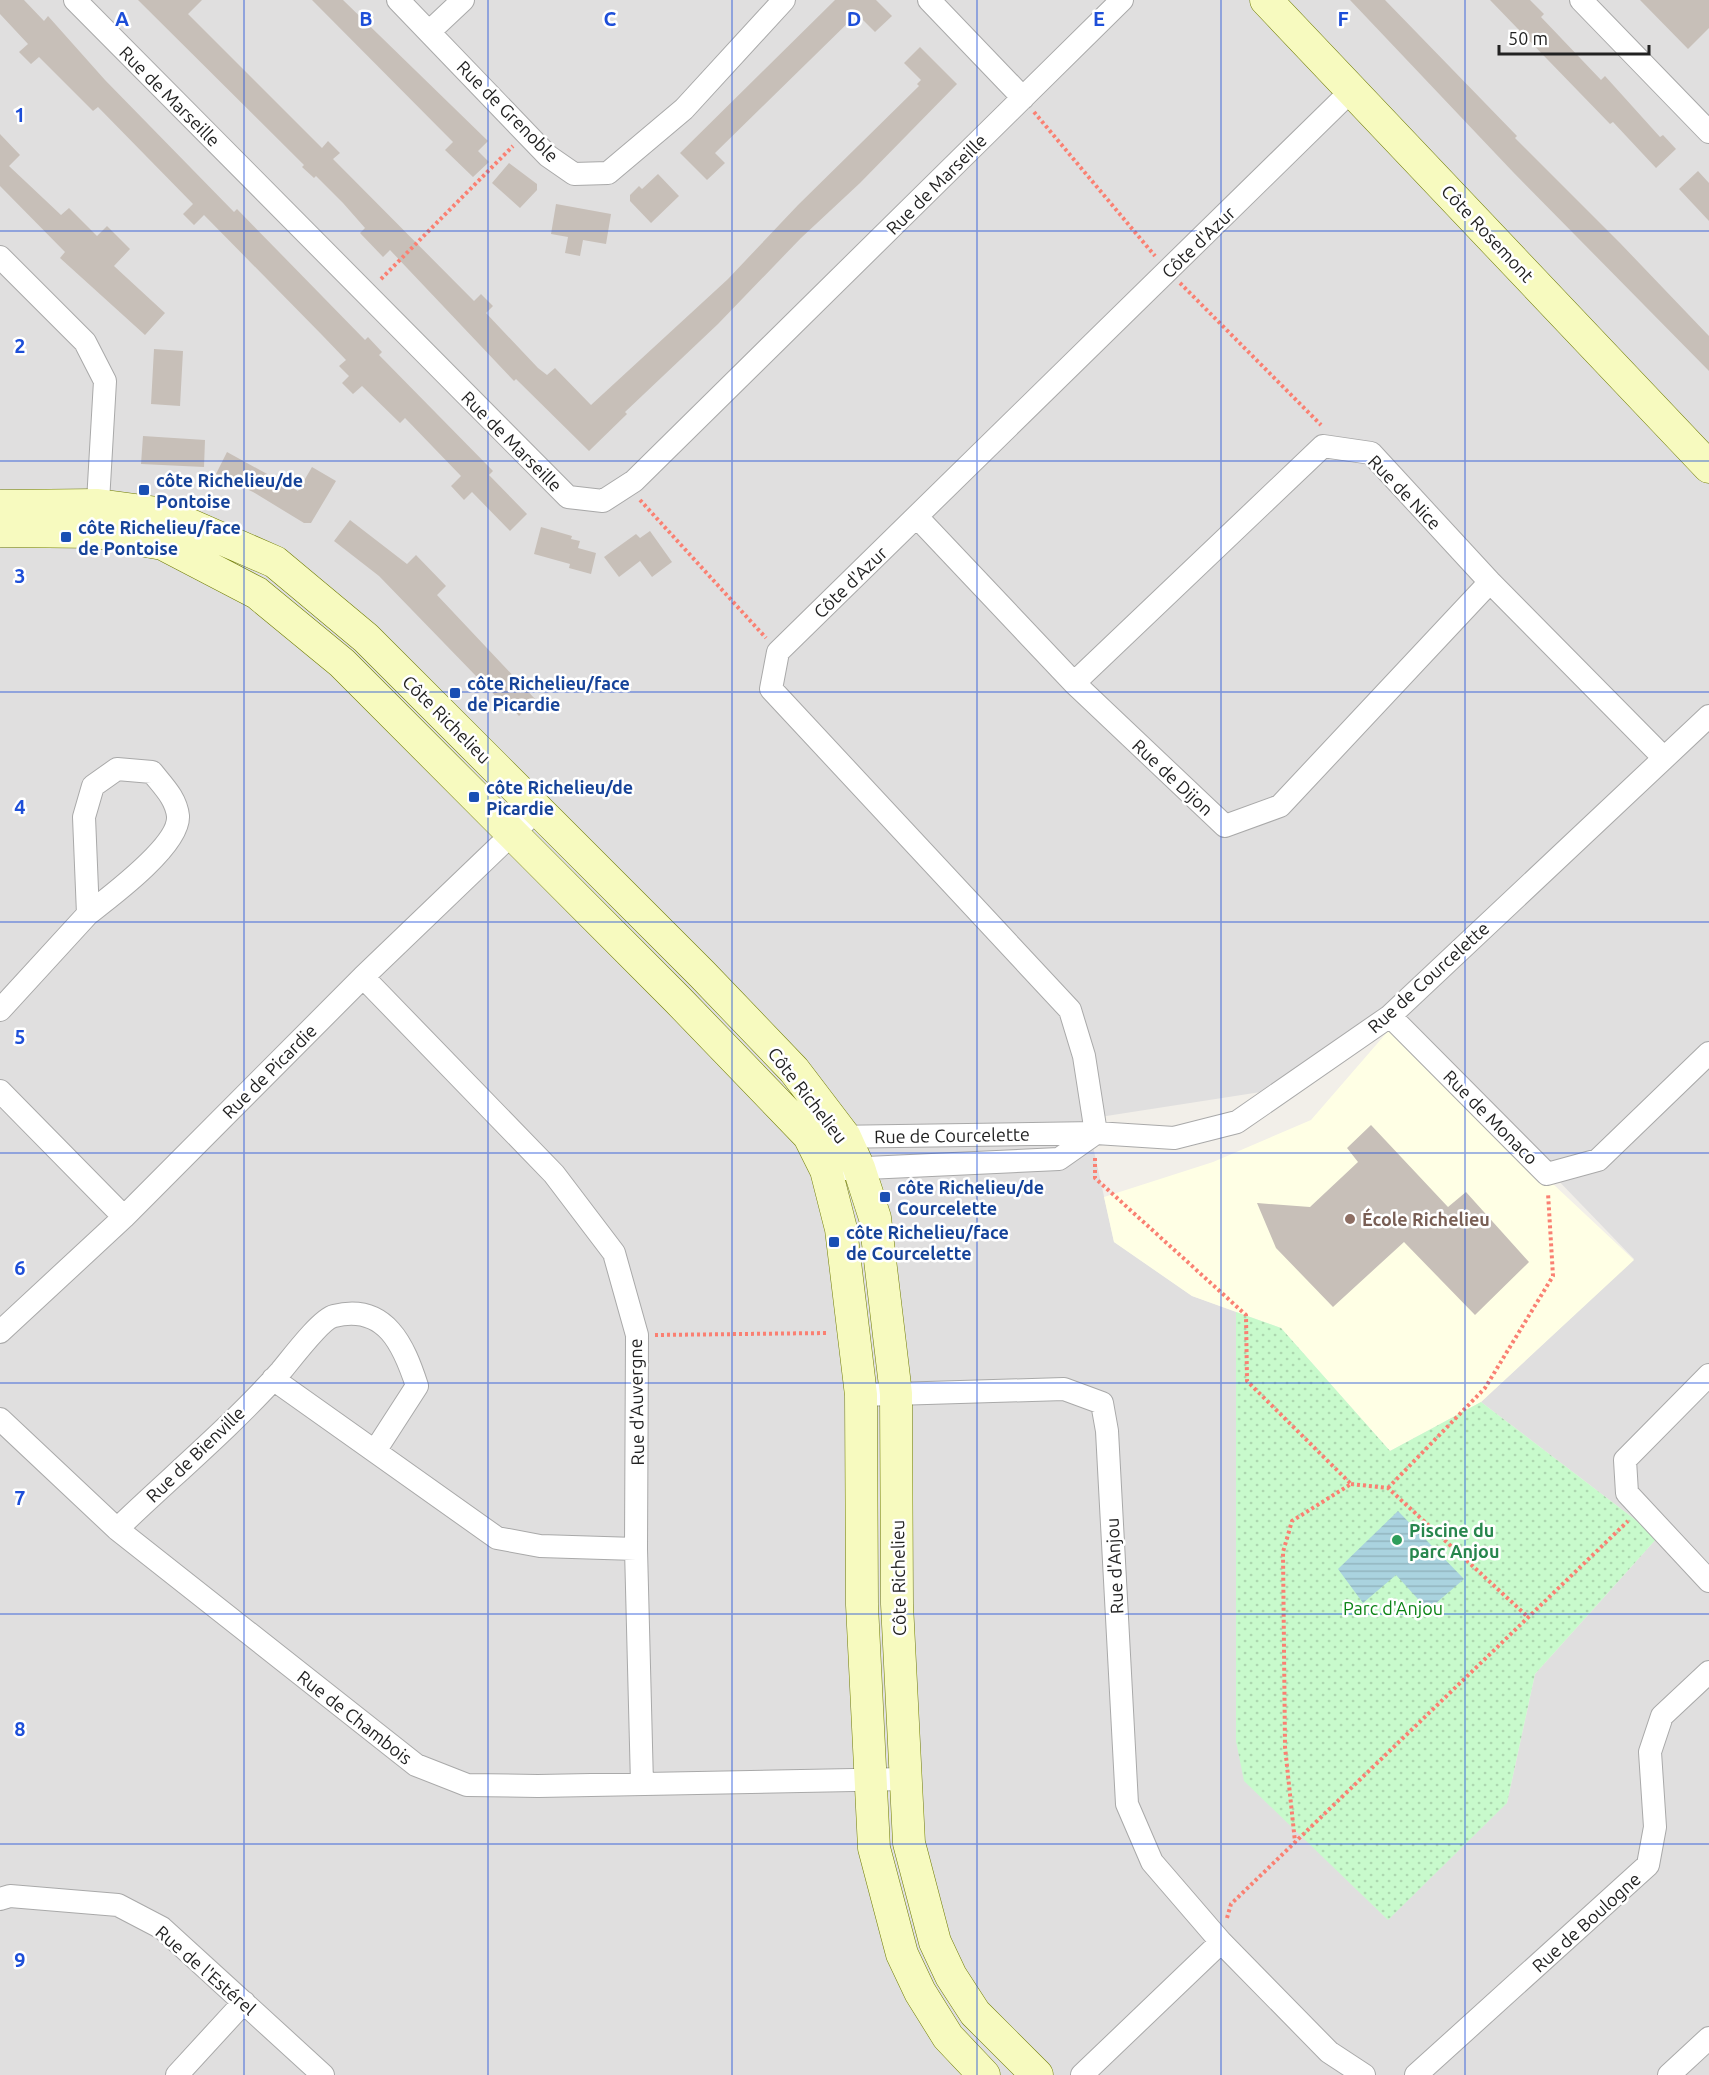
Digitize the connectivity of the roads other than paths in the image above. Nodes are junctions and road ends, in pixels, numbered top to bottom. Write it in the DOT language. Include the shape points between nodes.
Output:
graph roads {
  1 [pos="75,0"];
  2 [pos="398,0"];
  3 [pos="462,0"];
  4 [pos="784,0"];
  5 [pos="929,0"];
  6 [pos="1122,0"];
  7 [pos="1266,0"];
  8 [pos="1581,0"];
  9 [pos="429,32"];
  10 [pos="1352,90"];
  11 [pos="1023,98"];
  12 [pos="1709,132"];
  13 [pos="0,257"];
  14 [pos="1709,467"];
  15 [pos="0,506"];
  16 [pos="917,517"];
  17 [pos="97,519"];
  18 [pos="0,531"];
  19 [pos="1490,582"];
  20 [pos="1074,683"];
  21 [pos="1709,716"];
  22 [pos="1664,758"];
  23 [pos="538,809"];
  24 [pos="513,834"];
  25 [pos="88,914"];
  26 [pos="363,977"];
  27 [pos="0,1010"];
  28 [pos="1390,1016"];
  29 [pos="1709,1053"];
  30 [pos="0,1091"];
  31 [pos="1096,1133"];
  32 [pos="809,1136"];
  33 [pos="845,1137"];
  34 [pos="859,1168"];
  35 [pos="826,1170"];
  36 [pos="124,1217"];
  37 [pos="0,1332"];
  38 [pos="1709,1375"];
  39 [pos="273,1379"];
  40 [pos="896,1394"];
  41 [pos="861,1395"];
  42 [pos="0,1419"];
  43 [pos="375,1450"];
  44 [pos="117,1529"];
  45 [pos="636,1549"];
  46 [pos="1709,1581"];
  47 [pos="1709,1672"];
  48 [pos="871,1778"];
  49 [pos="906,1779"];
  50 [pos="642,1784"];
  51 [pos="0,1899"];
  52 [pos="1221,1942"];
  53 [pos="244,2002"];
  54 [pos="1709,2038"];
  55 [pos="177,2075"];
  56 [pos="323,2075"];
  57 [pos="984,2075"];
  58 [pos="1037,2075"];
  59 [pos="1082,2075"];
  60 [pos="1364,2075"];
  61 [pos="1416,2075"];
  62 [pos="1669,2075"];
  1 -- 11 [label="street, Rue de Marseille" via="568,497 603,501 627,486"];
  2 -- 9 [label="street, Rue de Grenoble"];
  3 -- 9 [label="street"];
  4 -- 9 [label="street, Rue de Grenoble" via="684,109 608,172 574,174 548,156"];
  5 -- 11 [label="street"];
  6 -- 11 [label="street, Rue de Marseille"];
  7 -- 10 [label="street, Côte Rosemont"];
  8 -- 12 [label="street"];
  10 -- 14 [label="street, Côte Rosemont"];
  10 -- 16 [label="street, Côte d'Azur"];
  13 -- 17 [label="street" via="84,342 105,381"];
  15 -- 17 [label="street, Côte Richelieu"];
  16 -- 20 [label="street, Rue de Dijon"];
  16 -- 31 [label="street, Côte d'Azur" via="778,652 771,689 1070,1010 1084,1056"];
  17 -- 18 [label="street, Côte Richelieu"];
  17 -- 23 [label="street, Côte Richelieu" via="165,514 275,562 366,638"];
  17 -- 24 [label="street, Côte Richelieu" via="163,544 258,592 342,663"];
  19 -- 20 [label="street, Rue de Nice" via="1371,453 1323,446"];
  19 -- 20 [label="street, Rue de Dijon" via="1280,806 1225,826"];
  19 -- 22 [label="street, Rue de Nice"];
  21 -- 22 [label="street, Rue de Courcelette"];
  22 -- 28 [label="street, Rue de Courcelette"];
  23 -- 24 [label="street, Rue de Picardie"];
  23 -- 33 [label="street, Côte Richelieu" via="794,1070"];
  24 -- 26 [label="street, Rue de Picardie"];
  24 -- 32 [label="street, Côte Richelieu"];
  25 -- 25 [label="street" via="132,880 170,839 178,818 172,797 152,772 117,769 93,786 84,817"];
  25 -- 27 [label="street"];
  26 -- 36 [label="street, Rue de Picardie"];
  26 -- 45 [label="street, Rue d'Auvergne" via="554,1174 614,1253 637,1335"];
  28 -- 29 [label="street, Rue de Monaco" via="1547,1174 1598,1160"];
  28 -- 31 [label="street, Rue de Courcelette" via="1237,1122 1174,1138"];
  30 -- 36 [label="street"];
  31 -- 33 [label="street, Rue de Courcelette"];
  31 -- 34 [label="street, Rue de Courcelette" via="1059,1159"];
  32 -- 33 [label="street, Rue de Courcelette"];
  32 -- 35 [label="street, Côte Richelieu"];
  33 -- 34 [label="street, Côte Richelieu"];
  34 -- 35 [label="street, Rue de Courcelette"];
  34 -- 40 [label="street, Côte Richelieu" via="874,1218"];
  35 -- 41 [label="street, Côte Richelieu" via="841,1229"];
  36 -- 37 [label="street, Rue de Picardie"];
  38 -- 46 [label="street" via="1625,1461 1627,1493"];
  39 -- 43 [label="street"];
  39 -- 43 [label="street, Rue de Bienville" via="331,1316 369,1316 382,1325 404,1349 417,1386"];
  39 -- 44 [label="street, Rue de Bienville"];
  40 -- 41 [label="street, Rue d'Anjou"];
  40 -- 49 [label="street, Côte Richelieu" via="897,1605"];
  40 -- 52 [label="street, Rue d'Anjou" via="1064,1389 1102,1403 1107,1431 1126,1804 1152,1862"];
  41 -- 48 [label="street, Côte Richelieu" via="862,1605"];
  42 -- 44 [label="street, Rue de Chambois"];
  43 -- 45 [label="street" via="498,1538 540,1546"];
  44 -- 50 [label="street, Rue de Chambois" via="416,1765 467,1785"];
  45 -- 50 [label="street, Rue d'Auvergne"];
  47 -- 61 [label="street, Rue de Boulogne" via="1662,1716 1650,1752 1655,1827 1648,1865"];
  48 -- 49 [label="street, Rue de Chambois"];
  48 -- 50 [label="street, Rue de Chambois"];
  48 -- 57 [label="street, Côte Richelieu" via="874,1848 902,1954 948,2037"];
  49 -- 58 [label="street, Côte Richelieu" via="909,1843 935,1942 975,2013"];
  51 -- 53 [label="street, Rue de l'Estérel" via="10,1896 118,1905 162,1928"];
  52 -- 59 [label="street"];
  52 -- 60 [label="street" via="1329,2052"];
  53 -- 55 [label="street"];
  53 -- 56 [label="street, Rue de l'Estérel"];
  54 -- 62 [label="street"];
}
